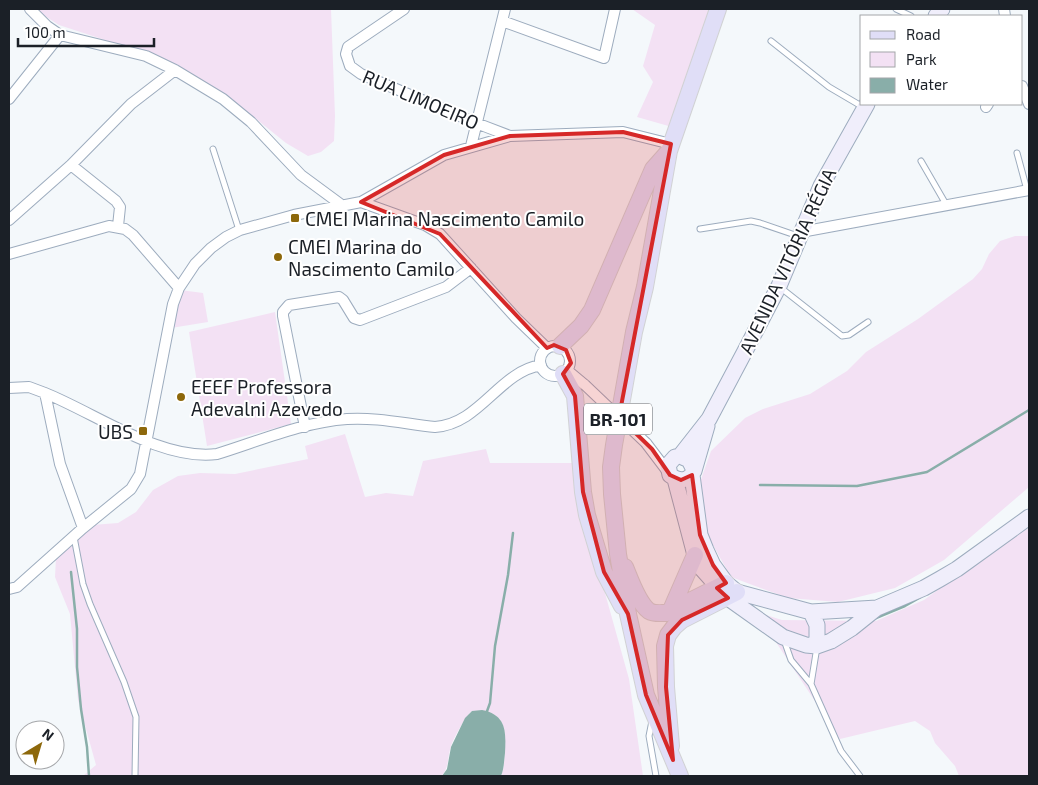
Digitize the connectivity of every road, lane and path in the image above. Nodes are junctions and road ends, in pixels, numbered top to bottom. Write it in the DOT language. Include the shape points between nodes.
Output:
graph roads {
  1 [pos="30,9"];
  2 [pos="404,9"];
  3 [pos="505,9"];
  4 [pos="615,9"];
  5 [pos="718,9"];
  6 [pos="896,9"];
  7 [pos="909,15"];
  8 [pos="502,21"];
  9 [pos="60,35"];
  10 [pos="771,41"];
  11 [pos="175,70"];
  12 [pos="1023,89"];
  13 [pos="9,99"];
  14 [pos="860,102"];
  15 [pos="1029,104"];
  16 [pos="865,105"];
  17 [pos="476,123"];
  18 [pos="510,136"];
  19 [pos="472,146"];
  20 [pos="670,148"];
  21 [pos="213,149"];
  22 [pos="1018,153"];
  23 [pos="921,162"];
  24 [pos="71,165"];
  25 [pos="1028,190"];
  26 [pos="361,202"];
  27 [pos="343,206"];
  28 [pos="947,206"];
  29 [pos="9,220"];
  30 [pos="118,226"];
  31 [pos="700,228"];
  32 [pos="240,230"];
  33 [pos="801,235"];
  34 [pos="9,254"];
  35 [pos="471,268"];
  36 [pos="778,286"];
  37 [pos="179,288"];
  38 [pos="868,322"];
  39 [pos="553,347"];
  40 [pos="540,365"];
  41 [pos="565,372"];
  42 [pos="9,388"];
  43 [pos="45,393"];
  44 [pos="709,420"];
  45 [pos="305,427"];
  46 [pos="148,436"];
  47 [pos="649,446"];
  48 [pos="677,456"];
  49 [pos="693,472"];
  50 [pos="673,477"];
  51 [pos="1029,517"];
  52 [pos="82,528"];
  53 [pos="74,536"];
  54 [pos="618,554"];
  55 [pos="695,555"];
  56 [pos="9,589"];
  57 [pos="727,590"];
  58 [pos="877,608"];
  59 [pos="671,610"];
  60 [pos="811,612"];
  61 [pos="628,614"];
  62 [pos="783,637"];
  63 [pos="817,646"];
  64 [pos="811,684"];
  65 [pos="653,713"];
  66 [pos="673,760"];
  67 [pos="135,776"];
  68 [pos="656,776"];
  69 [pos="680,776"];
  70 [pos="860,776"];
  1 -- 9 [label="street"];
  2 -- 17 [label="street, RUA LIMOEIRO" via="346,50 350,66"];
  3 -- 8 [label="street"];
  4 -- 8 [label="street" via="604,58"];
  5 -- 20 [label="main road, BR-101"];
  6 -- 7 [label="lane"];
  8 -- 17 [label="street"];
  9 -- 11 [label="street" via="146,56"];
  9 -- 13 [label="street"];
  10 -- 14 [label="lane" via="829,87"];
  11 -- 24 [label="street" via="131,104"];
  11 -- 27 [label="street" via="223,99 251,122 291,166"];
  12 -- 15 [label="street"];
  16 -- 33 [label="street, AVENIDA VITÓRIA RÉGIA" via="821,186"];
  17 -- 18 [label="street, RUA LIMOEIRO"];
  17 -- 19 [label="street"];
  18 -- 19 [label="street"];
  18 -- 20 [label="street" via="623,132"];
  19 -- 26 [label="street" via="444,154"];
  20 -- 39 [label="main road" via="653,169 592,310 581,326"];
  20 -- 54 [label="main road, BR-101" via="614,444 612,494"];
  21 -- 32 [label="lane"];
  22 -- 25 [label="lane"];
  23 -- 28 [label="lane"];
  24 -- 29 [label="street"];
  24 -- 30 [label="street" via="116,201 120,207"];
  25 -- 28 [label="street"];
  26 -- 27 [label="street"];
  26 -- 35 [label="street" via="440,234"];
  27 -- 32 [label="street"];
  28 -- 33 [label="street"];
  30 -- 34 [label="street" via="100,227"];
  30 -- 37 [label="street" via="133,235"];
  31 -- 33 [label="lane" via="751,221"];
  32 -- 37 [label="street" via="211,248"];
  33 -- 36 [label="street, AVENIDA VITÓRIA RÉGIA"];
  35 -- 39 [label="street" via="516,318"];
  35 -- 45 [label="street" via="446,287 360,320 354,318 339,297 285,308 283,316"];
  36 -- 38 [label="lane" via="842,336"];
  36 -- 44 [label="street, AVENIDA VITÓRIA RÉGIA"];
  37 -- 46 [label="street" via="173,304"];
  39 -- 40 [label="street" via="541,356"];
  39 -- 41 [label="street" via="566,350 570,357 571,363"];
  40 -- 41 [label="street" via="552,375"];
  40 -- 45 [label="street" via="522,370 462,420 445,427 349,419"];
  41 -- 47 [label="street, bridge" via="585,385"];
  41 -- 61 [label="main road" via="575,396 583,492 593,539 607,578"];
  42 -- 43 [label="street" via="29,387"];
  43 -- 46 [label="street"];
  43 -- 52 [label="street" via="60,464"];
  44 -- 48 [label="street, AVENIDA VITÓRIA RÉGIA"];
  44 -- 49 [label="street, AVENIDA VITÓRIA RÉGIA"];
  45 -- 46 [label="street" via="206,456 185,454"];
  46 -- 52 [label="street" via="140,474 131,489"];
  47 -- 48 [label="street"];
  47 -- 50 [label="street"];
  48 -- 49 [label="street" via="689,460"];
  48 -- 50 [label="street" via="668,465"];
  49 -- 50 [label="street" via="687,479"];
  49 -- 57 [label="street" via="700,535"];
  50 -- 55 [label="street"];
  51 -- 58 [label="street" via="957,569 924,588"];
  52 -- 53 [label="street"];
  53 -- 56 [label="street" via="17,587"];
  53 -- 67 [label="lane" via="90,604 136,717"];
  54 -- 59 [label="main road" via="641,602 657,613"];
  54 -- 61 [label="main road, BR-101"];
  55 -- 57 [label="street" via="702,568"];
  55 -- 59 [label="main road"];
  57 -- 59 [label="main road"];
  57 -- 60 [label="street"];
  57 -- 62 [label="street"];
  57 -- 66 [label="main road" via="682,620 668,635 665,646 666,687"];
  58 -- 60 [label="street"];
  58 -- 63 [label="street" via="852,628"];
  60 -- 63 [label="street" via="817,625"];
  61 -- 65 [label="main road, BR-101"];
  62 -- 63 [label="street"];
  62 -- 64 [label="lane" via="791,660"];
  63 -- 64 [label="lane"];
  64 -- 70 [label="lane" via="841,750"];
  65 -- 66 [label="main road, BR-101"];
  65 -- 68 [label="lane" via="650,736"];
  66 -- 69 [label="main road, BR-101"];
}
